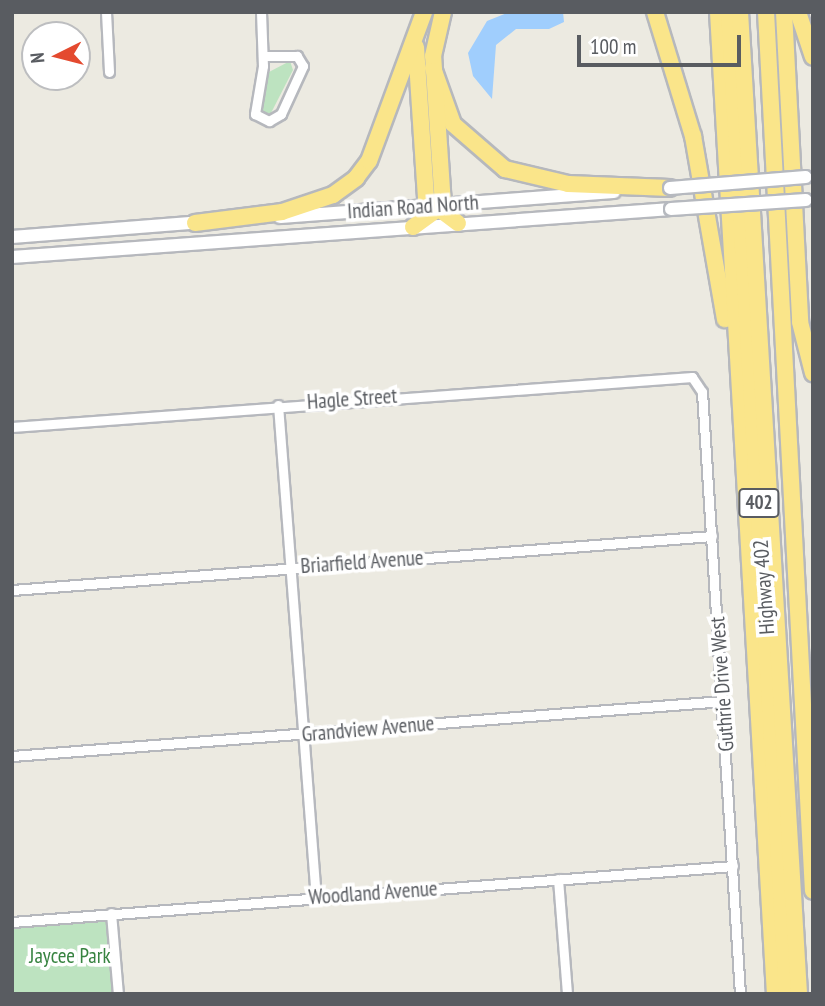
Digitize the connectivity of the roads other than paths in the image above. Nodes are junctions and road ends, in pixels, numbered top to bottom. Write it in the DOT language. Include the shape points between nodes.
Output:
graph roads {
  1 [pos="106,12"];
  2 [pos="261,12"];
  3 [pos="443,12"];
  4 [pos="655,12"];
  5 [pos="718,12"];
  6 [pos="729,12"];
  7 [pos="740,12"];
  8 [pos="766,12"];
  9 [pos="784,12"];
  10 [pos="798,12"];
  11 [pos="421,20"];
  12 [pos="263,56"];
  13 [pos="813,57"];
  14 [pos="433,68"];
  15 [pos="110,72"];
  16 [pos="809,177"];
  17 [pos="670,188"];
  18 [pos="809,199"];
  19 [pos="437,208"];
  20 [pos="195,223"];
  21 [pos="458,223"];
  22 [pos="413,227"];
  23 [pos="12,237"];
  24 [pos="12,257"];
  25 [pos="813,373"];
  26 [pos="692,377"];
  27 [pos="278,405"];
  28 [pos="738,419"];
  29 [pos="12,426"];
  30 [pos="712,536"];
  31 [pos="292,568"];
  32 [pos="12,590"];
  33 [pos="723,701"];
  34 [pos="304,735"];
  35 [pos="12,756"];
  36 [pos="733,866"];
  37 [pos="558,879"];
  38 [pos="813,891"];
  39 [pos="316,898"];
  40 [pos="111,913"];
  41 [pos="12,922"];
  42 [pos="118,994"];
  43 [pos="567,994"];
  44 [pos="740,994"];
  45 [pos="775,994"];
  46 [pos="787,994"];
  47 [pos="799,994"];
  1 -- 15 [label="street"];
  2 -- 12 [label="street"];
  3 -- 14 [label="highway"];
  4 -- 28 [label="highway" via="693,136"];
  5 -- 28 [label="highway"];
  6 -- 46 [label="highway, Highway 402 / 402"];
  7 -- 47 [label="highway"];
  8 -- 38 [label="highway, Highway 402 / 402"];
  9 -- 25 [label="highway" via="800,322"];
  10 -- 13 [label="highway"];
  11 -- 19 [label="highway" via="416,94"];
  11 -- 20 [label="highway" via="369,161 356,178 333,195 282,212"];
  12 -- 12 [label="street" via="297,56 303,66 281,114 269,121 254,114"];
  14 -- 17 [label="highway" via="453,124 505,169 568,184"];
  14 -- 19 [label="highway"];
  16 -- 17 [label="main road, Indian Road North, bridge"];
  17 -- 19 [label="main road, Indian Road North"];
  18 -- 21 [label="main road, Indian Road North, bridge"];
  19 -- 20 [label="main road, Indian Road North"];
  19 -- 21 [label="highway"];
  19 -- 22 [label="highway"];
  20 -- 23 [label="main road, Indian Road North"];
  21 -- 22 [label="main road, Indian Road North"];
  22 -- 24 [label="main road, Indian Road North"];
  26 -- 27 [label="street, Hagle Street"];
  26 -- 30 [label="street, Guthrie Drive West" via="702,392"];
  27 -- 29 [label="street, Hagle Street"];
  27 -- 31 [label="street"];
  28 -- 45 [label="highway"];
  30 -- 31 [label="street, Briarfield Avenue"];
  30 -- 33 [label="street, Guthrie Drive West"];
  31 -- 32 [label="street, Briarfield Avenue"];
  31 -- 34 [label="street"];
  33 -- 34 [label="street, Grandview Avenue"];
  33 -- 36 [label="street, Guthrie Drive West"];
  34 -- 35 [label="street, Grandview Avenue"];
  34 -- 39 [label="street"];
  36 -- 37 [label="street, Woodland Avenue"];
  36 -- 44 [label="street, Guthrie Drive West"];
  37 -- 39 [label="street, Woodland Avenue"];
  37 -- 43 [label="street"];
  39 -- 40 [label="street, Woodland Avenue"];
  40 -- 41 [label="street, Woodland Avenue"];
  40 -- 42 [label="street"];
}
